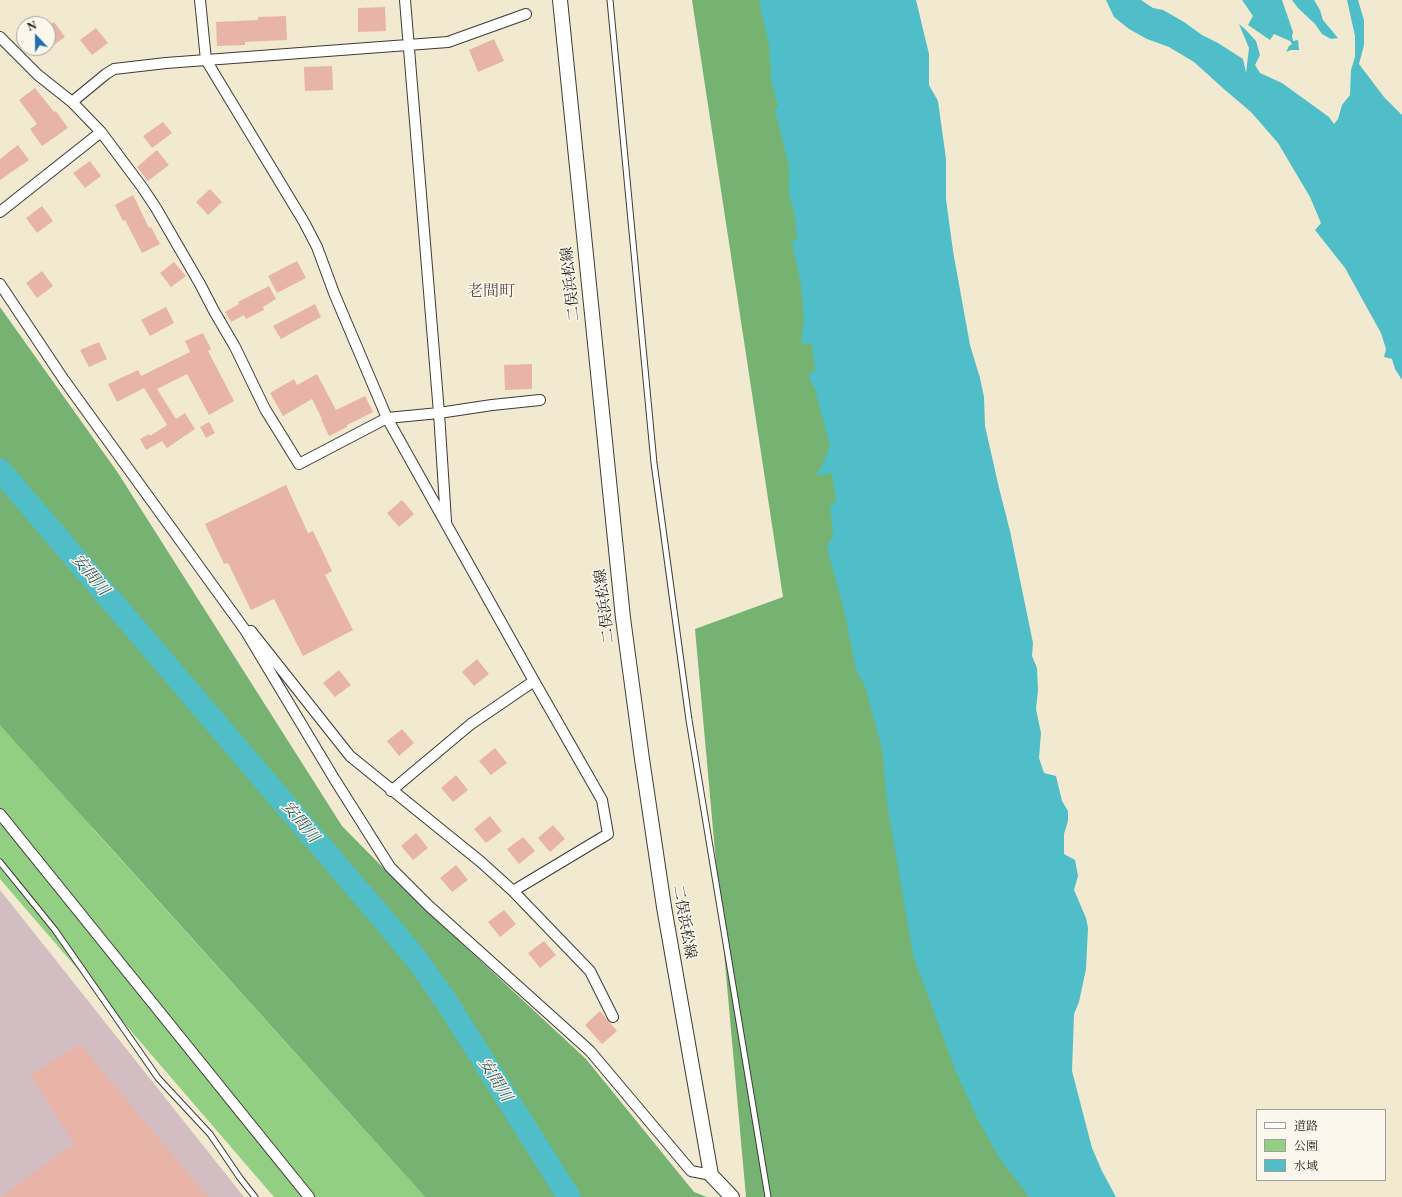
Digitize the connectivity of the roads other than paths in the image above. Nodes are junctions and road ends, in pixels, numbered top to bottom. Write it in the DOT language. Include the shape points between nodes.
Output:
graph roads {
  1 [pos="200,0"];
  2 [pos="405,0"];
  3 [pos="560,0"];
  4 [pos="610,0"];
  5 [pos="526,14"];
  6 [pos="0,38"];
  7 [pos="408,45"];
  8 [pos="206,60"];
  9 [pos="72,102"];
  10 [pos="101,132"];
  11 [pos="0,212"];
  12 [pos="0,284"];
  13 [pos="540,400"];
  14 [pos="439,413"];
  15 [pos="387,418"];
  16 [pos="446,523"];
  17 [pos="229,608"];
  18 [pos="534,681"];
  19 [pos="391,791"];
  20 [pos="0,814"];
  21 [pos="0,862"];
  22 [pos="513,891"];
  23 [pos="613,1016"];
  24 [pos="711,1175"];
  25 [pos="255,1197"];
  26 [pos="309,1197"];
  27 [pos="732,1197"];
  28 [pos="768,1197"];
  1 -- 8 [label="street"];
  2 -- 7 [label="street"];
  3 -- 24 [label="main road, 二俣浜松線" via="623,618 664,907"];
  4 -- 28 [label="lane" via="655,471 690,728"];
  5 -- 7 [label="street" via="448,42"];
  6 -- 9 [label="street" via="38,75"];
  7 -- 8 [label="street"];
  7 -- 14 [label="street"];
  8 -- 9 [label="street" via="114,69"];
  8 -- 15 [label="street" via="317,247 334,294"];
  9 -- 10 [label="street"];
  10 -- 11 [label="street"];
  10 -- 15 [label="street" via="156,208 235,347 265,410 299,464"];
  12 -- 17 [label="street" via="64,380"];
  13 -- 14 [label="street"];
  14 -- 15 [label="street"];
  14 -- 16 [label="street"];
  15 -- 16 [label="street"];
  16 -- 18 [label="street"];
  17 -- 19 [label="street" via="244,622 350,756"];
  17 -- 24 [label="street" via="390,867 429,906 590,1051 691,1170"];
  18 -- 19 [label="street" via="472,724"];
  18 -- 22 [label="street" via="602,800 608,834"];
  19 -- 22 [label="street" via="481,862"];
  20 -- 26 [label="street"];
  21 -- 25 [label="lane" via="55,930 158,1078 210,1134"];
  22 -- 23 [label="street" via="590,971"];
  24 -- 27 [label="main road"];
}
